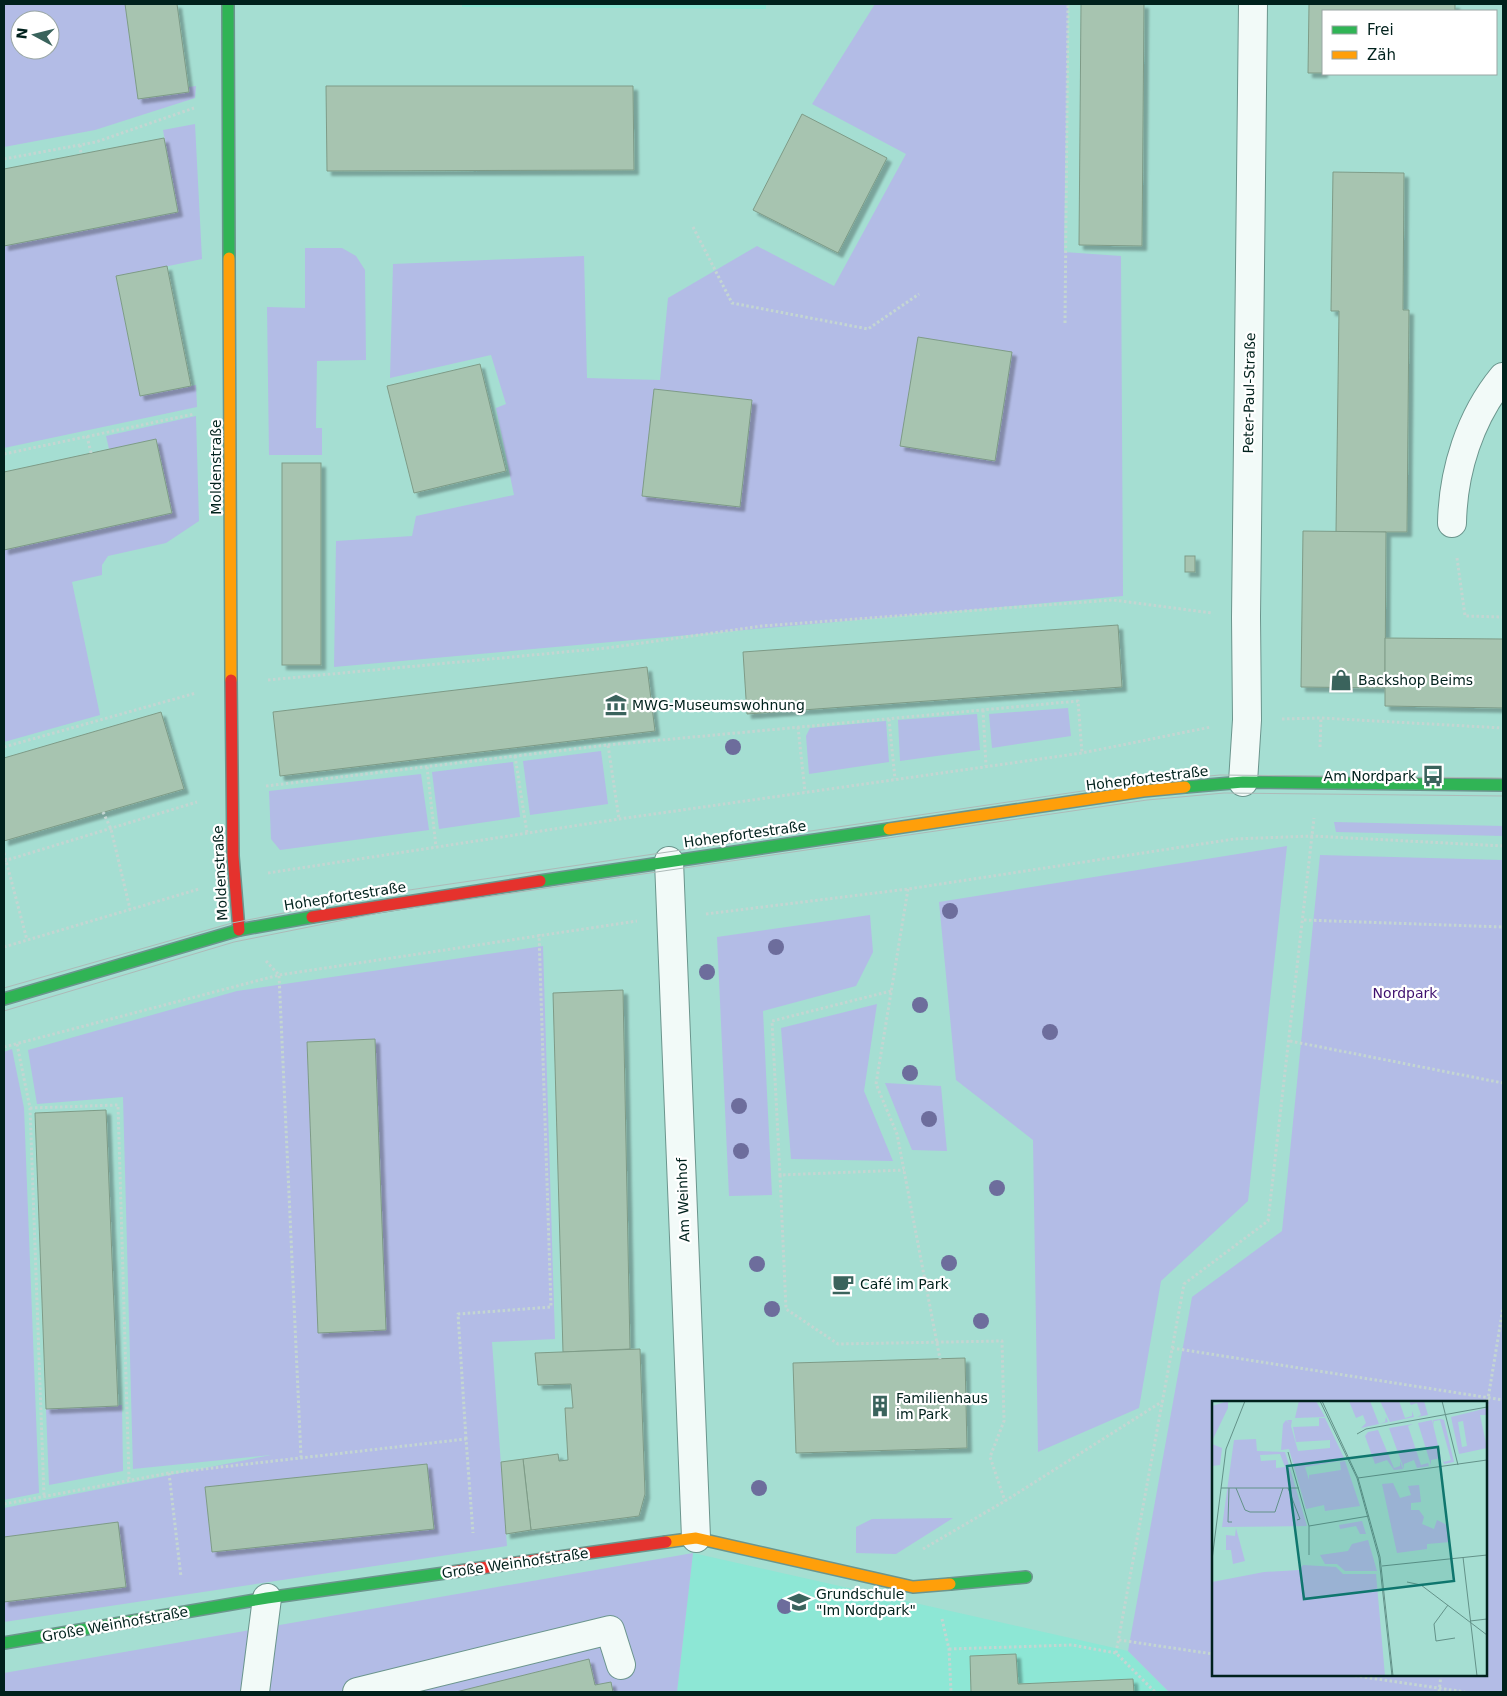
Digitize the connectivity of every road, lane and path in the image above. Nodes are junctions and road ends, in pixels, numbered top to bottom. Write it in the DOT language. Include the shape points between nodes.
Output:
graph roads {
  1 [pos="228,4"];
  2 [pos="1068,4"];
  3 [pos="1253,4"];
  4 [pos="229,96"];
  5 [pos="80,145"];
  6 [pos="81,154"];
  7 [pos="4,159"];
  8 [pos="693,227"];
  9 [pos="919,294"];
  10 [pos="1065,323"];
  11 [pos="1503,376"];
  12 [pos="232,406"];
  13 [pos="87,436"];
  14 [pos="91,453"];
  15 [pos="4,454"];
  16 [pos="1452,523"];
  17 [pos="1246,617"];
  18 [pos="1503,617"];
  19 [pos="231,682"];
  20 [pos="983,710"];
  21 [pos="1321,718"];
  22 [pos="889,719"];
  23 [pos="1276,719"];
  24 [pos="1213,727"];
  25 [pos="798,728"];
  26 [pos="1503,728"];
  27 [pos="608,745"];
  28 [pos="4,747"];
  29 [pos="1082,752"];
  30 [pos="515,756"];
  31 [pos="986,766"];
  32 [pos="427,767"];
  33 [pos="895,779"];
  34 [pos="1243,782"];
  35 [pos="1317,784"];
  36 [pos="1503,785"];
  37 [pos="232,792"];
  38 [pos="805,792"];
  39 [pos="103,812"];
  40 [pos="619,819"];
  41 [pos="111,829"];
  42 [pos="527,833"];
  43 [pos="1312,836"];
  44 [pos="1503,846"];
  45 [pos="436,847"];
  46 [pos="4,853"];
  47 [pos="5,861"];
  48 [pos="669,861"];
  49 [pos="262,874"];
  50 [pos="203,888"];
  51 [pos="908,889"];
  52 [pos="130,909"];
  53 [pos="704,914"];
  54 [pos="642,920"];
  55 [pos="1304,920"];
  56 [pos="1503,927"];
  57 [pos="239,930"];
  58 [pos="539,934"];
  59 [pos="27,940"];
  60 [pos="4,947"];
  61 [pos="279,975"];
  62 [pos="891,992"];
  63 [pos="4,999"];
  64 [pos="1290,1041"];
  65 [pos="18,1044"];
  66 [pos="4,1047"];
  67 [pos="1503,1083"];
  68 [pos="30,1108"];
  69 [pos="31,1155"];
  70 [pos="36,1155"];
  71 [pos="904,1170"];
  72 [pos="780,1175"];
  73 [pos="35,1254"];
  74 [pos="40,1254"];
  75 [pos="1503,1308"];
  76 [pos="937,1342"];
  77 [pos="1172,1348"];
  78 [pos="43,1350"];
  79 [pos="38,1351"];
  80 [pos="940,1359"];
  81 [pos="1488,1397"];
  82 [pos="1503,1400"];
  83 [pos="1163,1401"];
  84 [pos="1487,1404"];
  85 [pos="466,1439"];
  86 [pos="301,1457"];
  87 [pos="169,1473"];
  88 [pos="129,1479"];
  89 [pos="44,1496"];
  90 [pos="1005,1501"];
  91 [pos="4,1504"];
  92 [pos="696,1538"];
  93 [pos="476,1568"];
  94 [pos="1026,1577"];
  95 [pos="876,1578"];
  96 [pos="923,1586"];
  97 [pos="267,1598"];
  98 [pos="184,1612"];
  99 [pos="1119,1640"];
  100 [pos="4,1643"];
  101 [pos="949,1649"];
  102 [pos="1116,1653"];
  103 [pos="1212,1654"];
  104 [pos="621,1665"];
  105 [pos="1356,1676"];
  106 [pos="1442,1676"];
  107 [pos="1439,1690"];
  108 [pos="255,1692"];
  109 [pos="357,1692"];
  110 [pos="951,1692"];
  111 [pos="1155,1692"];
  112 [pos="1465,1692"];
  1 -- 4 [label="street, Moldenstraße"];
  2 -- 10 [label="path"];
  3 -- 17 [label="street, Peter-Paul-Straße"];
  4 -- 5 [label="path"];
  4 -- 12 [label="street, Moldenstraße"];
  5 -- 6 [label="path"];
  5 -- 7 [label="path"];
  8 -- 9 [label="path" via="732,303 868,329"];
  11 -- 16 [label="street" via="1483,404 1466,445 1454,495"];
  12 -- 13 [label="path"];
  12 -- 19 [label="street, Moldenstraße"];
  13 -- 14 [label="path"];
  13 -- 15 [label="path"];
  16 -- 18 [label="path" via="1466,616"];
  17 -- 19 [label="path" via="1113,600 762,626 607,648 329,676"];
  17 -- 34 [label="street, Peter-Paul-Straße" via="1247,720"];
  19 -- 28 [label="path"];
  19 -- 37 [label="street, Moldenstraße"];
  20 -- 22 [label="path"];
  20 -- 29 [label="path" via="1078,701"];
  20 -- 31 [label="path"];
  21 -- 23 [label="path"];
  21 -- 26 [label="path"];
  21 -- 35 [label="path"];
  22 -- 25 [label="path"];
  22 -- 33 [label="path"];
  24 -- 29 [label="path"];
  25 -- 27 [label="path"];
  25 -- 38 [label="path"];
  27 -- 30 [label="path"];
  27 -- 40 [label="path"];
  29 -- 31 [label="path"];
  30 -- 32 [label="path"];
  30 -- 42 [label="path"];
  31 -- 33 [label="path"];
  32 -- 37 [label="path"];
  32 -- 45 [label="path"];
  33 -- 38 [label="path"];
  34 -- 35 [label="street, Hohepfortestraße"];
  34 -- 48 [label="street, Hohepfortestraße" via="1143,791"];
  35 -- 36 [label="street, Hohepfortestraße"];
  35 -- 43 [label="path"];
  37 -- 41 [label="path"];
  37 -- 57 [label="street, Moldenstraße"];
  38 -- 40 [label="path"];
  39 -- 41 [label="path"];
  40 -- 42 [label="path"];
  41 -- 47 [label="path"];
  41 -- 52 [label="path"];
  42 -- 45 [label="path"];
  43 -- 44 [label="path"];
  43 -- 51 [label="path" via="1234,839"];
  43 -- 55 [label="path"];
  45 -- 49 [label="path"];
  46 -- 47 [label="path"];
  47 -- 59 [label="path"];
  48 -- 57 [label="street, Hohepfortestraße"];
  48 -- 92 [label="street, Am Weinhof"];
  50 -- 52 [label="path"];
  51 -- 53 [label="path"];
  51 -- 62 [label="path"];
  52 -- 59 [label="path"];
  54 -- 58 [label="path"];
  55 -- 56 [label="path"];
  55 -- 64 [label="path"];
  57 -- 63 [label="street, Hohepfortestraße"];
  58 -- 61 [label="path"];
  58 -- 85 [label="path" via="551,1307 458,1314"];
  59 -- 60 [label="path"];
  61 -- 65 [label="path"];
  61 -- 86 [label="path"];
  62 -- 71 [label="path" via="876,1084 897,1134"];
  62 -- 72 [label="path" via="772,1021"];
  64 -- 67 [label="path"];
  64 -- 77 [label="path" via="1268,1221 1184,1284"];
  65 -- 66 [label="path"];
  65 -- 68 [label="path"];
  68 -- 69 [label="path"];
  68 -- 88 [label="path" via="118,1105"];
  69 -- 70 [label="path"];
  69 -- 73 [label="path"];
  71 -- 72 [label="path"];
  71 -- 76 [label="path"];
  72 -- 76 [label="path" via="786,1309 838,1344"];
  73 -- 74 [label="path"];
  73 -- 79 [label="path"];
  75 -- 81 [label="path"];
  76 -- 80 [label="path"];
  76 -- 90 [label="path" via="1002,1341 1004,1421 990,1457"];
  77 -- 81 [label="path"];
  77 -- 83 [label="path"];
  78 -- 79 [label="path"];
  79 -- 89 [label="path"];
  81 -- 82 [label="path"];
  81 -- 84 [label="path"];
  83 -- 90 [label="path"];
  83 -- 99 [label="path"];
  85 -- 86 [label="path"];
  85 -- 93 [label="path"];
  86 -- 87 [label="path"];
  87 -- 88 [label="path"];
  87 -- 98 [label="path"];
  88 -- 89 [label="path"];
  89 -- 91 [label="path"];
  90 -- 95 [label="path"];
  92 -- 93 [label="street, Große Weinhofstraße"];
  92 -- 95 [label="street, Große Weinhofstraße"];
  93 -- 97 [label="street, Große Weinhofstraße"];
  94 -- 96 [label="street, Große Weinhofstraße"];
  95 -- 96 [label="street, Große Weinhofstraße" via="913,1587"];
  96 -- 101 [label="path" via="941,1615"];
  97 -- 98 [label="street, Große Weinhofstraße"];
  97 -- 108 [label="street"];
  98 -- 100 [label="street, Große Weinhofstraße"];
  99 -- 102 [label="path"];
  99 -- 103 [label="path"];
  101 -- 102 [label="path" via="1072,1645"];
  101 -- 110 [label="path"];
  102 -- 111 [label="path"];
  104 -- 109 [label="street" via="610,1630"];
  105 -- 107 [label="path"];
  106 -- 107 [label="path"];
  107 -- 112 [label="path"];
}
